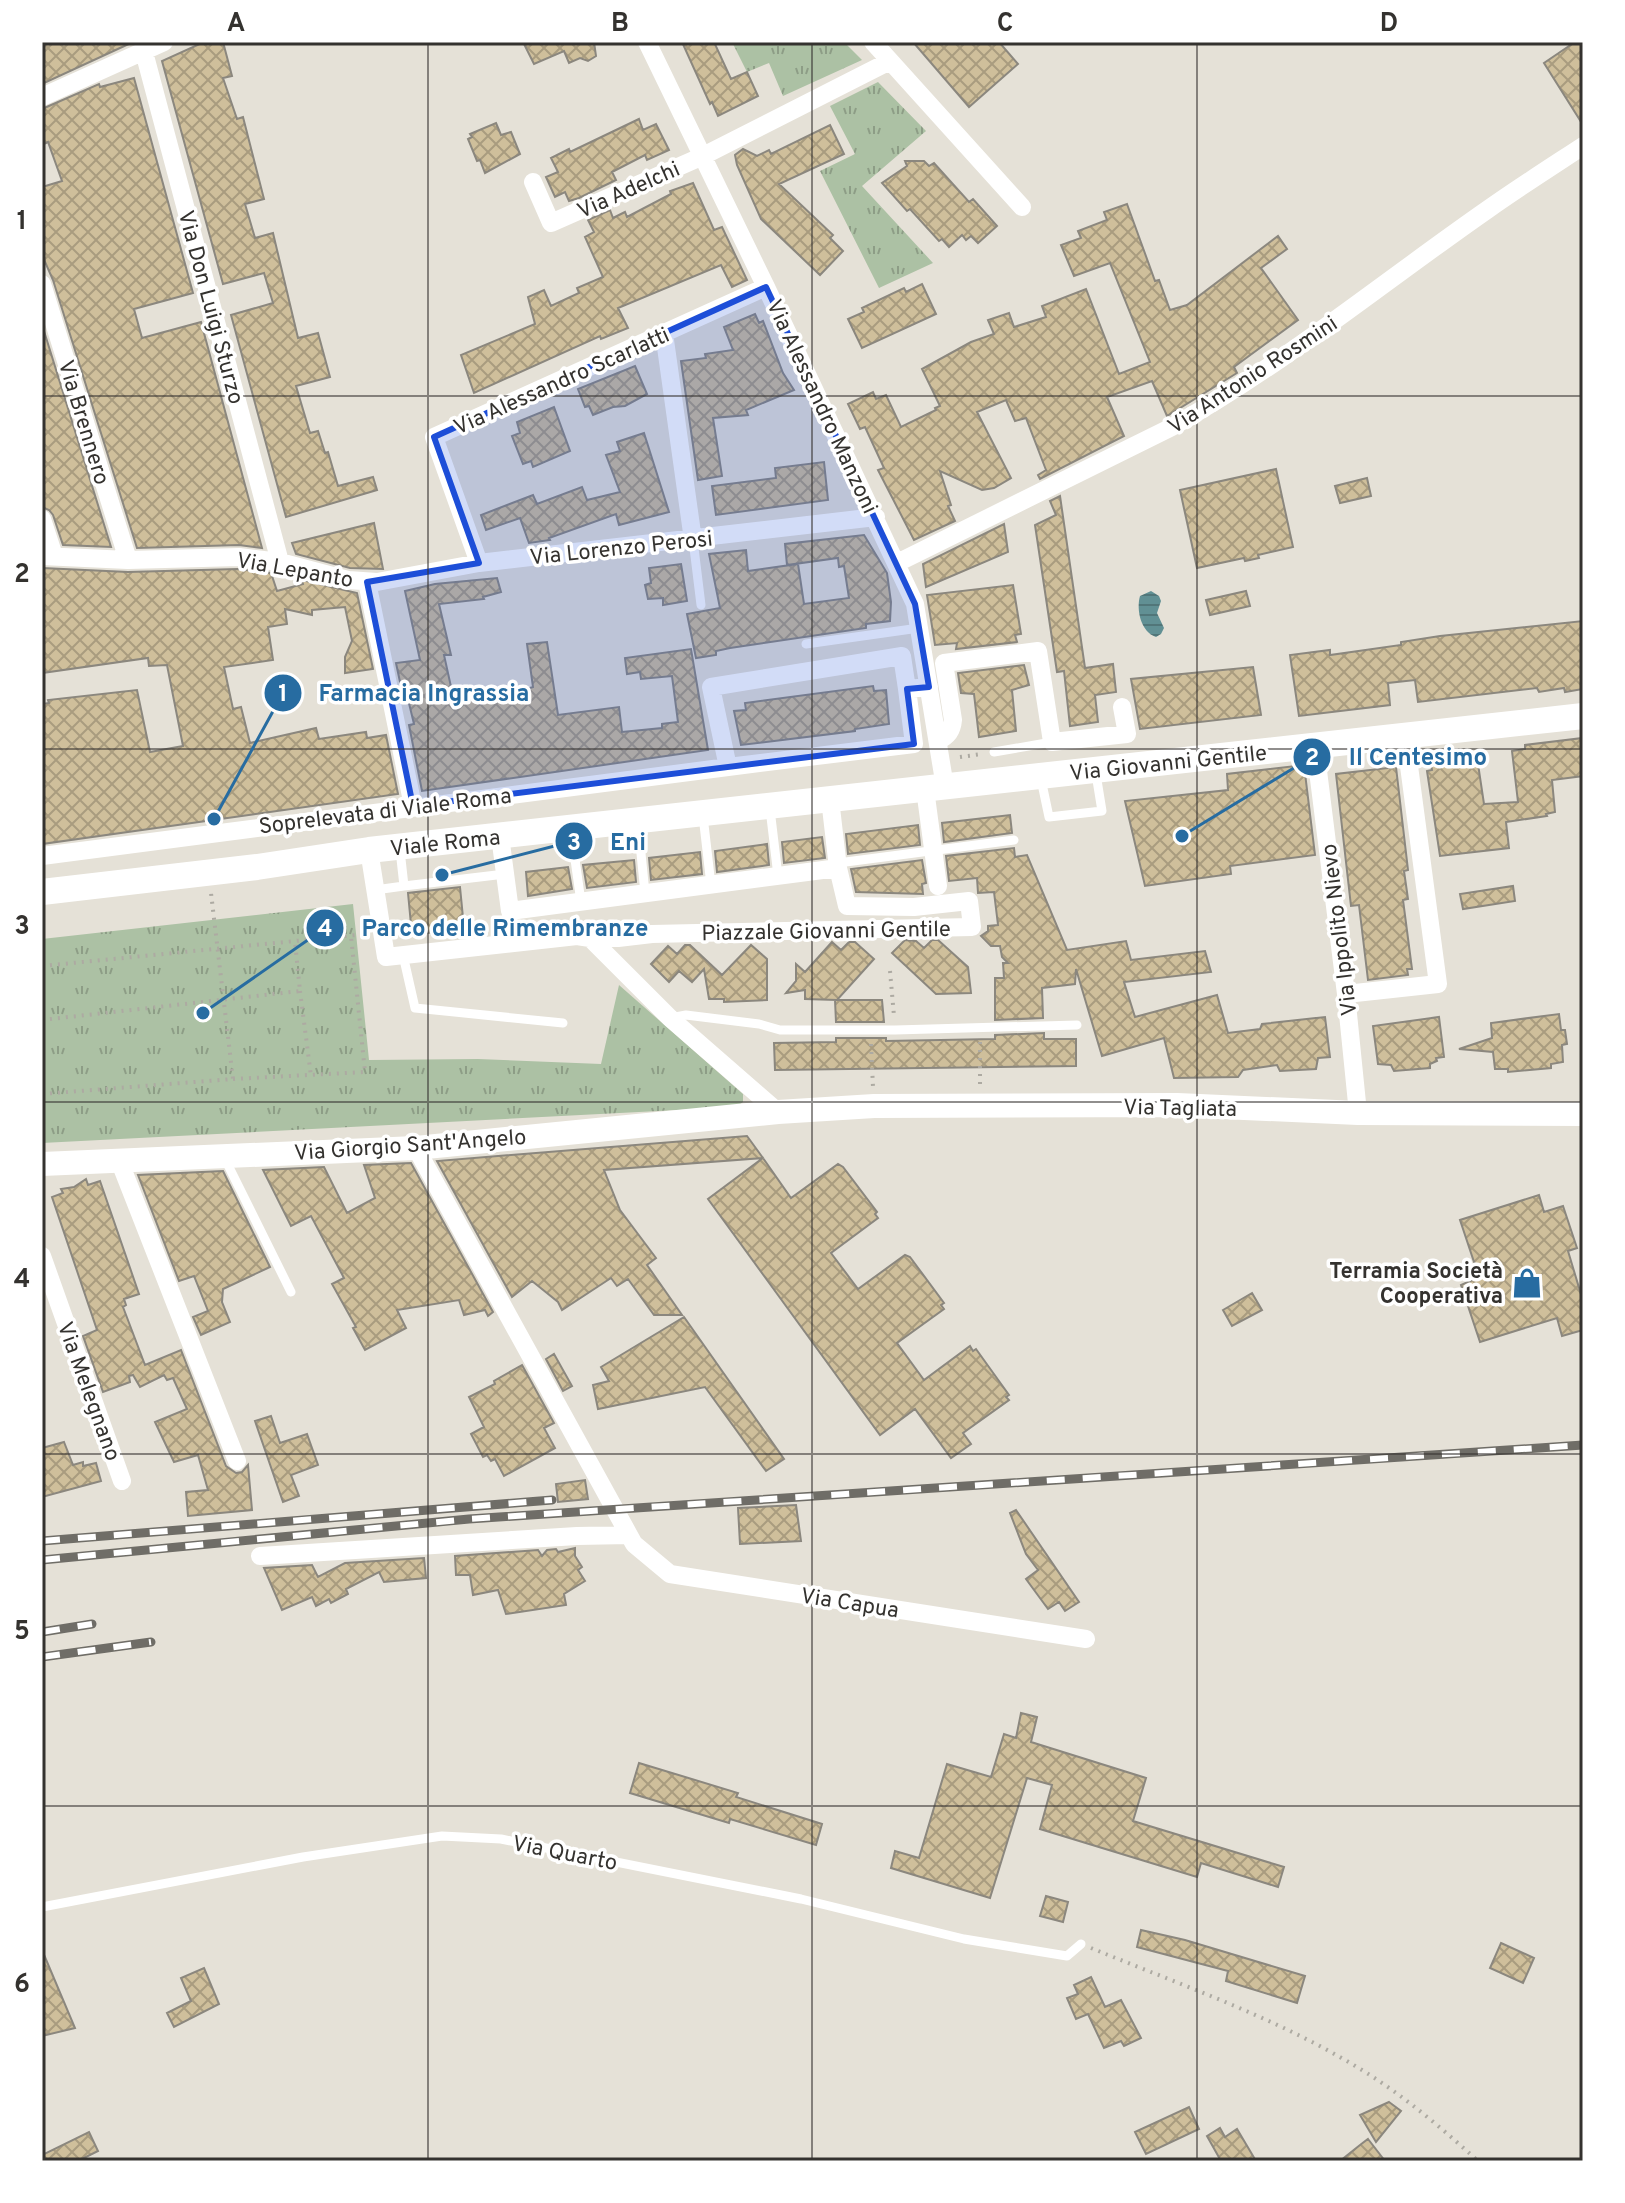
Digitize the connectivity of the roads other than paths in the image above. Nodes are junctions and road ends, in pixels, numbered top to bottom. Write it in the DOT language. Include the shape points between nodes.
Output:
graph roads {
  1 [pos="164,42"];
  2 [pos="647,42"];
  3 [pos="873,42"];
  4 [pos="144,52"];
  5 [pos="890,61"];
  6 [pos="42,97"];
  7 [pos="1583,146"];
  8 [pos="703,156"];
  9 [pos="533,182"];
  10 [pos="1022,207"];
  11 [pos="42,284"];
  12 [pos="766,287"];
  13 [pos="664,333"];
  14 [pos="876,517"];
  15 [pos="42,519"];
  16 [pos="693,540"];
  17 [pos="48,556"];
  18 [pos="128,560"];
  19 [pos="280,562"];
  20 [pos="479,563"];
  21 [pos="897,563"];
  22 [pos="367,582"];
  23 [pos="701,605"];
  24 [pos="919,628"];
  25 [pos="806,644"];
  26 [pos="929,687"];
  27 [pos="907,689"];
  28 [pos="1122,707"];
  29 [pos="1583,716"];
  30 [pos="1405,736"];
  31 [pos="938,741"];
  32 [pos="1052,742"];
  33 [pos="1315,747"];
  34 [pos="994,752"];
  35 [pos="728,767"];
  36 [pos="1095,770"];
  37 [pos="1041,776"];
  38 [pos="935,788"];
  39 [pos="830,799"];
  40 [pos="413,806"];
  41 [pos="770,806"];
  42 [pos="703,813"];
  43 [pos="638,820"];
  44 [pos="571,828"];
  45 [pos="500,836"];
  46 [pos="1014,840"];
  47 [pos="400,847"];
  48 [pos="369,850"];
  49 [pos="934,850"];
  50 [pos="42,856"];
  51 [pos="838,866"];
  52 [pos="505,874"];
  53 [pos="778,876"];
  54 [pos="711,885"];
  55 [pos="404,886"];
  56 [pos="938,886"];
  57 [pos="375,890"];
  58 [pos="42,892"];
  59 [pos="645,893"];
  60 [pos="581,902"];
  61 [pos="590,938"];
  62 [pos="403,955"];
  63 [pos="1346,994"];
  64 [pos="670,1018"];
  65 [pos="563,1023"];
  66 [pos="1077,1025"];
  67 [pos="778,1112"];
  68 [pos="1358,1113"];
  69 [pos="1583,1114"];
  70 [pos="416,1148"];
  71 [pos="223,1156"];
  72 [pos="119,1160"];
  73 [pos="42,1164"];
  74 [pos="42,1256"];
  75 [pos="291,1292"];
  76 [pos="237,1461"];
  77 [pos="122,1481"];
  78 [pos="629,1535"];
  79 [pos="260,1556"];
  80 [pos="1086,1639"];
  81 [pos="42,1907"];
  82 [pos="1081,1944"];
  1 -- 4 [label="street"];
  2 -- 8 [label="street, Via Alessandro Manzoni"];
  3 -- 5 [label="street"];
  4 -- 6 [label="street"];
  4 -- 19 [label="street, Via Don Luigi Sturzo"];
  5 -- 8 [label="street"];
  5 -- 10 [label="street"];
  7 -- 21 [label="street, Via Antonio Rosmini" via="1213,404"];
  8 -- 9 [label="street, Via Adelchi" via="551,223"];
  8 -- 12 [label="street, Via Alessandro Manzoni"];
  11 -- 18 [label="street, Via Brennero"];
  12 -- 13 [label="street, Via Alessandro Scarlatti"];
  12 -- 14 [label="street, Via Alessandro Manzoni"];
  13 -- 16 [label="street"];
  13 -- 20 [label="street, Via Alessandro Scarlatti" via="434,437"];
  14 -- 16 [label="street, Via Lorenzo Perosi"];
  14 -- 21 [label="street, Via Alessandro Manzoni"];
  15 -- 17 [label="street"];
  16 -- 20 [label="street, Via Lorenzo Perosi"];
  16 -- 23 [label="lane"];
  17 -- 18 [label="street, Via Lepanto"];
  18 -- 19 [label="street, Via Lepanto" via="239,557"];
  19 -- 22 [label="street, Via Lepanto"];
  20 -- 22 [label="street, Via Lorenzo Perosi"];
  21 -- 24 [label="street, Via Alessandro Manzoni"];
  22 -- 40 [label="street, Via Lepanto"];
  24 -- 25 [label="lane"];
  24 -- 26 [label="street, Via Alessandro Manzoni"];
  26 -- 27 [label="street"];
  26 -- 31 [label="street, Via Alessandro Manzoni"];
  27 -- 35 [label="street, Soprelevata di Viale Roma" via="914,744"];
  27 -- 35 [label="street" via="902,656 711,687"];
  28 -- 32 [label="street" via="1127,734"];
  29 -- 30 [label="main road, Via Giovanni Gentile"];
  30 -- 33 [label="main road, Via Giovanni Gentile"];
  30 -- 63 [label="street" via="1438,984"];
  31 -- 32 [label="street" via="947,737 953,720 944,663 1038,651"];
  31 -- 38 [label="street, Via Alessandro Manzoni" via="941,760"];
  32 -- 34 [label="lane"];
  33 -- 36 [label="main road, Via Giovanni Gentile"];
  33 -- 63 [label="street, Via Ippolito Nievo"];
  35 -- 40 [label="street, Soprelevata di Viale Roma"];
  36 -- 37 [label="main road, Via Giovanni Gentile"];
  36 -- 37 [label="lane" via="1102,811 1049,817"];
  37 -- 38 [label="main road, Via Giovanni Gentile"];
  38 -- 39 [label="main road, Viale Roma"];
  38 -- 49 [label="street, Via Alessandro Manzoni"];
  39 -- 41 [label="main road, Viale Roma"];
  39 -- 51 [label="street, Piazzale Giovanni Gentile"];
  40 -- 50 [label="street, Soprelevata di Viale Roma"];
  41 -- 42 [label="main road, Viale Roma"];
  41 -- 53 [label="lane"];
  42 -- 43 [label="main road, Viale Roma"];
  42 -- 54 [label="lane"];
  43 -- 44 [label="main road, Viale Roma"];
  43 -- 59 [label="lane"];
  44 -- 45 [label="main road, Viale Roma"];
  44 -- 60 [label="lane"];
  45 -- 47 [label="main road, Viale Roma"];
  45 -- 52 [label="street, Piazzale Giovanni Gentile"];
  46 -- 49 [label="lane, Piazzale Giovanni Gentile"];
  47 -- 48 [label="main road, Viale Roma"];
  47 -- 55 [label="lane"];
  48 -- 57 [label="street"];
  48 -- 58 [label="main road, Viale Roma"];
  49 -- 51 [label="lane, Piazzale Giovanni Gentile"];
  49 -- 56 [label="street, Via Alessandro Manzoni"];
  51 -- 53 [label="street, Piazzale Giovanni Gentile"];
  51 -- 61 [label="street, Piazzale Giovanni Gentile" via="847,906 969,901 972,927"];
  52 -- 55 [label="lane"];
  52 -- 60 [label="street, Piazzale Giovanni Gentile" via="510,911"];
  53 -- 54 [label="street, Piazzale Giovanni Gentile"];
  54 -- 59 [label="street, Piazzale Giovanni Gentile"];
  55 -- 57 [label="lane"];
  57 -- 62 [label="street" via="386,957"];
  59 -- 60 [label="street, Piazzale Giovanni Gentile"];
  61 -- 62 [label="street"];
  61 -- 64 [label="street"];
  62 -- 65 [label="lane" via="415,1008"];
  63 -- 68 [label="street, Via Ippolito Nievo"];
  64 -- 66 [label="lane" via="686,1015 780,1030"];
  64 -- 67 [label="street"];
  67 -- 68 [label="street, Via Tagliata" via="874,1106 1177,1105"];
  67 -- 70 [label="street, Via Giorgio Sant'Angelo"];
  68 -- 69 [label="street, Via Tagliata"];
  70 -- 71 [label="street, Via Giorgio Sant'Angelo"];
  70 -- 78 [label="street, Via Capua"];
  71 -- 72 [label="street, Via Giorgio Sant'Angelo"];
  71 -- 75 [label="lane"];
  72 -- 73 [label="street, Via Giorgio Sant'Angelo"];
  72 -- 76 [label="street"];
  74 -- 77 [label="street, Via Melegnano"];
  78 -- 79 [label="street"];
  78 -- 80 [label="street, Via Capua" via="670,1574"];
  81 -- 82 [label="lane, Via Quarto" via="303,1857 468,1836 801,1899 979,1941 1067,1956"];
}
